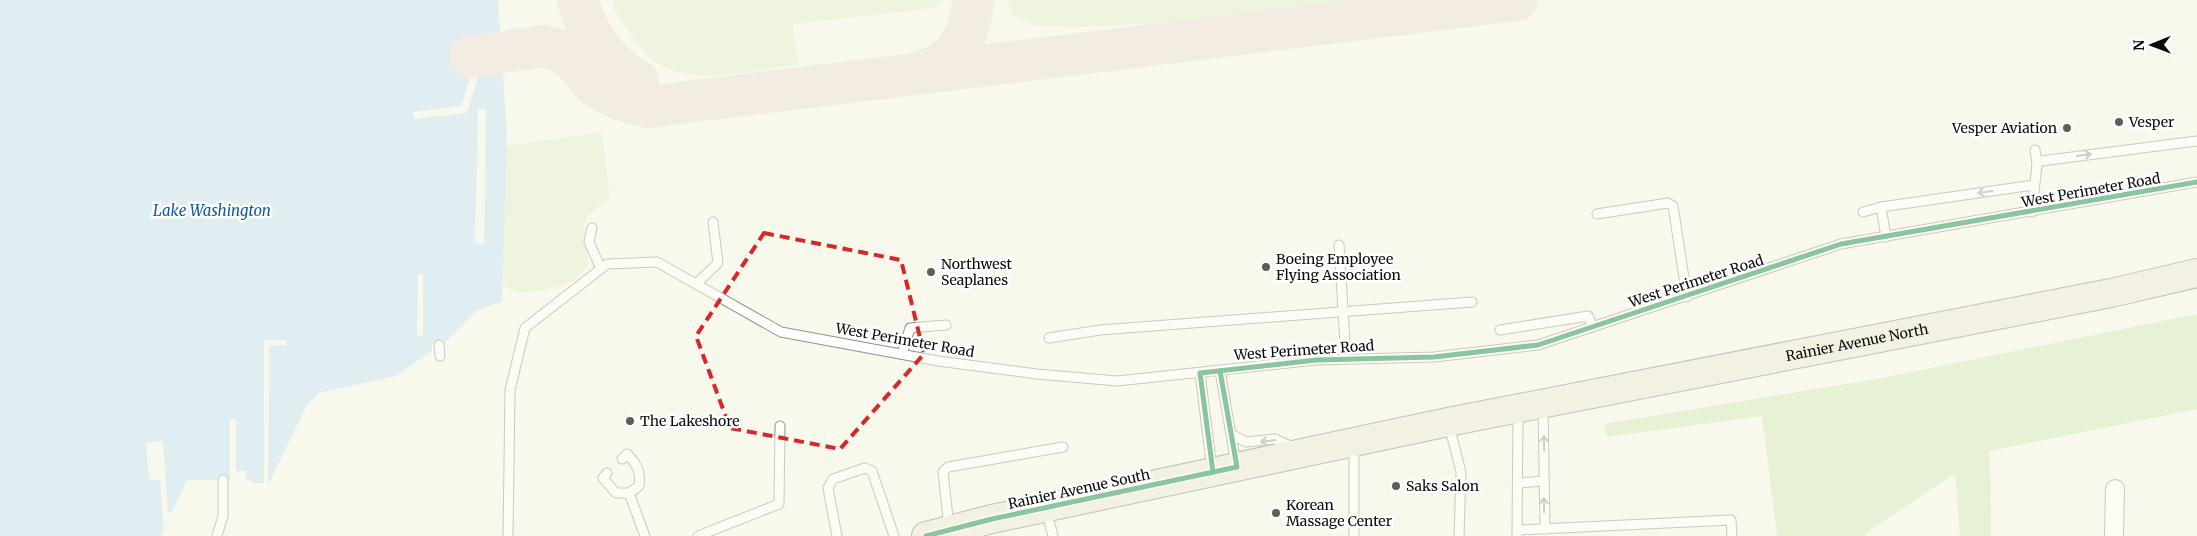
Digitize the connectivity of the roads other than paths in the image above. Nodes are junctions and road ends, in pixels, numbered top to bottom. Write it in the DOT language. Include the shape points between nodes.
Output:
graph roads {
  1 [pos="2197,141"];
  2 [pos="2035,150"];
  3 [pos="2037,164"];
  4 [pos="2197,182"];
  5 [pos="2034,185"];
  6 [pos="1880,207"];
  7 [pos="1862,212"];
  8 [pos="2032,212"];
  9 [pos="1597,214"];
  10 [pos="713,222"];
  11 [pos="592,228"];
  12 [pos="1886,237"];
  13 [pos="1339,245"];
  14 [pos="601,269"];
  15 [pos="2197,273"];
  16 [pos="696,284"];
  17 [pos="1687,297"];
  18 [pos="1472,302"];
  19 [pos="1343,312"];
  20 [pos="946,325"];
  21 [pos="1593,328"];
  22 [pos="1500,330"];
  23 [pos="1049,338"];
  24 [pos="439,345"];
  25 [pos="902,354"];
  26 [pos="440,356"];
  27 [pos="1346,360"];
  28 [pos="1220,371"];
  29 [pos="1200,373"];
  30 [pos="1531,407"];
  31 [pos="1448,422"];
  32 [pos="780,426"];
  33 [pos="1231,434"];
  34 [pos="1354,442"];
  35 [pos="1063,446"];
  36 [pos="1304,452"];
  37 [pos="622,459"];
  38 [pos="1225,469"];
  39 [pos="607,474"];
  40 [pos="223,480"];
  41 [pos="1544,481"];
  42 [pos="1518,483"];
  43 [pos="2115,489"];
  44 [pos="629,493"];
  45 [pos="1045,508"];
  46 [pos="1545,528"];
  47 [pos="717,532"];
  48 [pos="946,533"];
  49 [pos="1517,533"];
  50 [pos="217,536"];
  51 [pos="508,536"];
  52 [pos="645,536"];
  53 [pos="698,536"];
  54 [pos="837,536"];
  55 [pos="894,536"];
  56 [pos="1053,536"];
  57 [pos="1354,536"];
  58 [pos="1459,536"];
  59 [pos="1732,536"];
  60 [pos="2114,536"];
  3 -- 1 [label="lane, one-way"];
  2 -- 3 [label="lane"];
  3 -- 5 [label="lane"];
  4 -- 8 [label="lane, West Perimeter Road"];
  5 -- 6 [label="lane, one-way"];
  5 -- 8 [label="lane"];
  6 -- 7 [label="lane"];
  6 -- 12 [label="lane"];
  8 -- 12 [label="lane, West Perimeter Road"];
  9 -- 17 [label="lane" via="1668,203 1673,206"];
  10 -- 16 [label="lane" via="718,263"];
  11 -- 14 [label="lane" via="590,242"];
  12 -- 17 [label="lane, West Perimeter Road" via="1841,244"];
  13 -- 19 [label="lane"];
  14 -- 16 [label="lane, West Perimeter Road" via="607,264 657,262"];
  14 -- 51 [label="lane, West Perimeter Road" via="525,328 510,390"];
  15 -- 30 [label="main road, Rainier Avenue North" via="2111,293"];
  16 -- 25 [label="lane, West Perimeter Road" via="781,332"];
  17 -- 21 [label="lane, West Perimeter Road"];
  18 -- 19 [label="lane"];
  19 -- 23 [label="lane" via="1100,330"];
  19 -- 27 [label="lane"];
  20 -- 25 [label="lane" via="910,328"];
  21 -- 22 [label="lane" via="1588,316"];
  21 -- 27 [label="lane, West Perimeter Road" via="1538,345 1434,357"];
  24 -- 26 [label="lane"];
  25 -- 29 [label="lane, West Perimeter Road" via="1037,374 1117,381"];
  27 -- 28 [label="lane, West Perimeter Road" via="1316,360"];
  28 -- 29 [label="lane, West Perimeter Road"];
  28 -- 33 [label="lane"];
  29 -- 38 [label="lane"];
  30 -- 31 [label="main road, Rainier Avenue South"];
  41 -- 30 [label="lane, one-way"];
  30 -- 42 [label="lane"];
  31 -- 34 [label="main road, Rainier Avenue South"];
  31 -- 58 [label="lane" via="1461,472"];
  32 -- 47 [label="lane" via="779,504"];
  36 -- 33 [label="lane, one-way" via="1275,439 1252,443"];
  33 -- 38 [label="lane"];
  34 -- 36 [label="main road, Rainier Avenue South"];
  34 -- 57 [label="lane"];
  35 -- 48 [label="lane" via="948,467 943,472"];
  36 -- 38 [label="main road, Rainier Avenue South"];
  37 -- 44 [label="lane" via="627,454 636,463 640,476 639,486"];
  38 -- 45 [label="main road, Rainier Avenue South"];
  39 -- 44 [label="lane" via="603,478 616,493"];
  40 -- 50 [label="lane" via="223,516"];
  41 -- 42 [label="lane"];
  46 -- 41 [label="lane, one-way"];
  42 -- 49 [label="lane"];
  43 -- 60 [label="street"];
  44 -- 52 [label="lane"];
  45 -- 48 [label="main road, Rainier Avenue South"];
  45 -- 56 [label="lane"];
  46 -- 49 [label="lane"];
  46 -- 59 [label="lane" via="1731,520"];
  47 -- 53 [label="lane"];
  54 -- 55 [label="lane" via="828,488 834,479 865,468 872,471 878,481"];
}
